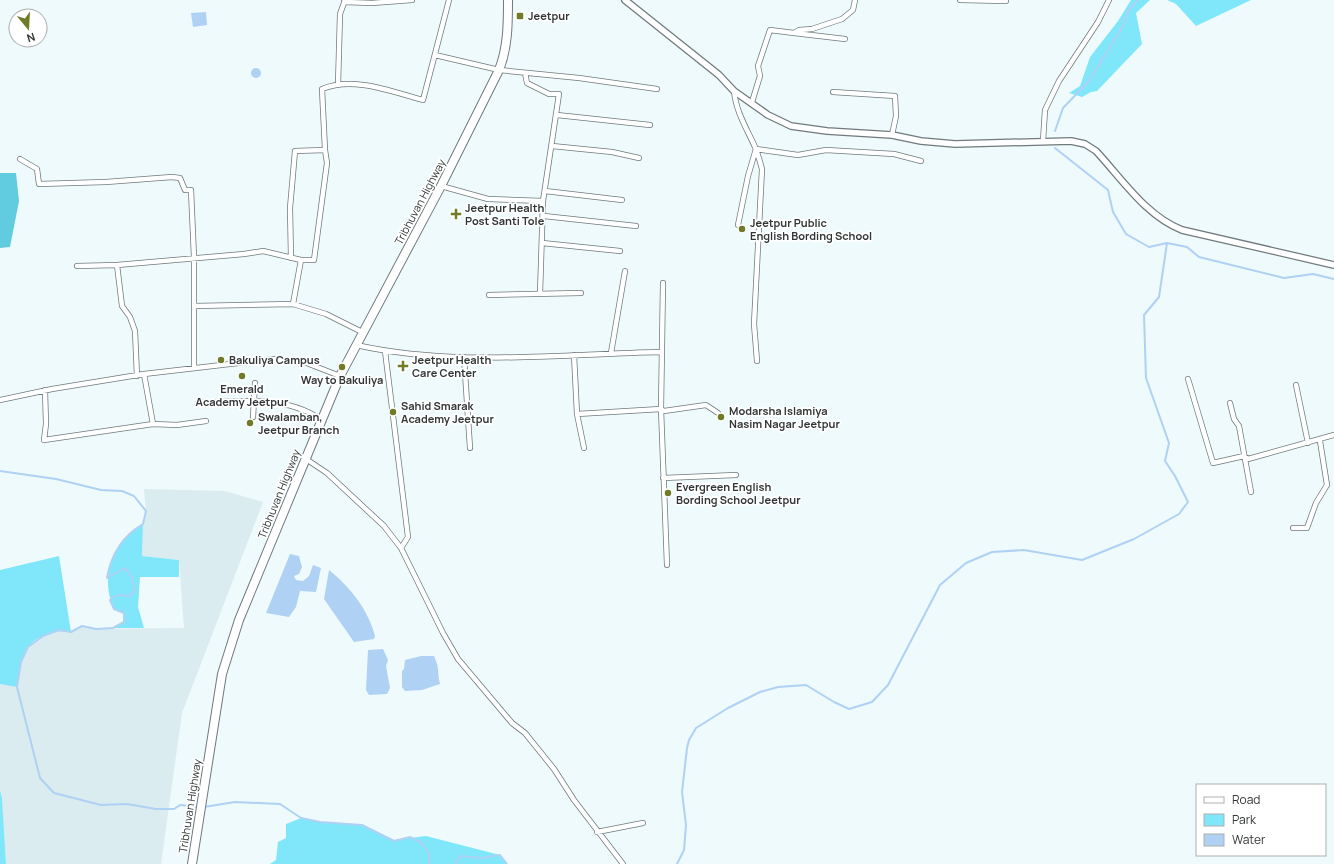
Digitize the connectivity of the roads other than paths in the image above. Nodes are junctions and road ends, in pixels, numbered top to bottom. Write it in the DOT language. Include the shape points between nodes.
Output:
graph roads {
  1 [pos="412,0"];
  2 [pos="449,0"];
  3 [pos="508,0"];
  4 [pos="625,0"];
  5 [pos="854,0"];
  6 [pos="960,0"];
  7 [pos="1109,0"];
  8 [pos="344,1"];
  9 [pos="392,1"];
  10 [pos="1006,1"];
  11 [pos="794,32"];
  12 [pos="845,39"];
  13 [pos="435,55"];
  14 [pos="499,70"];
  15 [pos="525,73"];
  16 [pos="338,85"];
  17 [pos="657,89"];
  18 [pos="734,91"];
  19 [pos="833,92"];
  20 [pos="752,102"];
  21 [pos="557,115"];
  22 [pos="650,125"];
  23 [pos="892,134"];
  24 [pos="1043,141"];
  25 [pos="552,146"];
  26 [pos="756,149"];
  27 [pos="325,150"];
  28 [pos="639,158"];
  29 [pos="20,159"];
  30 [pos="921,161"];
  31 [pos="441,186"];
  32 [pos="545,191"];
  33 [pos="622,200"];
  34 [pos="543,201"];
  35 [pos="544,216"];
  36 [pos="738,224"];
  37 [pos="636,226"];
  38 [pos="542,243"];
  39 [pos="620,251"];
  40 [pos="194,257"];
  41 [pos="291,258"];
  42 [pos="302,260"];
  43 [pos="117,265"];
  44 [pos="1334,265"];
  45 [pos="77,266"];
  46 [pos="625,271"];
  47 [pos="663,283"];
  48 [pos="581,293"];
  49 [pos="540,294"];
  50 [pos="489,295"];
  51 [pos="293,304"];
  52 [pos="194,306"];
  53 [pos="362,332"];
  54 [pos="356,344"];
  55 [pos="385,351"];
  56 [pos="661,352"];
  57 [pos="611,353"];
  58 [pos="574,355"];
  59 [pos="464,357"];
  60 [pos="757,361"];
  61 [pos="194,368"];
  62 [pos="144,374"];
  63 [pos="137,376"];
  64 [pos="340,376"];
  65 [pos="1188,379"];
  66 [pos="255,383"];
  67 [pos="1296,385"];
  68 [pos="45,390"];
  69 [pos="0,400"];
  70 [pos="255,401"];
  71 [pos="198,403"];
  72 [pos="1230,403"];
  73 [pos="661,409"];
  74 [pos="718,413"];
  75 [pos="577,414"];
  76 [pos="253,417"];
  77 [pos="320,419"];
  78 [pos="206,421"];
  79 [pos="153,424"];
  80 [pos="1334,435"];
  81 [pos="1320,440"];
  82 [pos="1308,443"];
  83 [pos="470,448"];
  84 [pos="584,448"];
  85 [pos="1244,456"];
  86 [pos="306,459"];
  87 [pos="736,475"];
  88 [pos="663,478"];
  89 [pos="1251,492"];
  90 [pos="1293,528"];
  91 [pos="401,548"];
  92 [pos="667,565"];
  93 [pos="642,823"];
  94 [pos="597,832"];
  95 [pos="192,864"];
  96 [pos="623,864"];
  1 -- 9 [label="street"];
  2 -- 13 [label="street"];
  3 -- 14 [label="highway, Tribhuvan Highway" via="505,55"];
  4 -- 18 [label="street" via="719,75"];
  5 -- 11 [label="street" via="853,10 842,19 828,25"];
  6 -- 10 [label="street"];
  7 -- 24 [label="street" via="1098,22 1059,81 1046,110"];
  8 -- 9 [label="street"];
  8 -- 16 [label="street" via="340,20"];
  11 -- 12 [label="street"];
  11 -- 20 [label="street" via="770,30 758,66 760,76"];
  13 -- 14 [label="street"];
  13 -- 16 [label="street" via="423,100 358,84"];
  14 -- 15 [label="street"];
  14 -- 31 [label="highway, Tribhuvan Highway"];
  15 -- 17 [label="street"];
  15 -- 21 [label="street" via="527,83 549,94 559,94"];
  16 -- 27 [label="street" via="322,89"];
  18 -- 20 [label="street"];
  18 -- 26 [label="street" via="739,113"];
  19 -- 23 [label="street" via="895,96 896,116"];
  20 -- 23 [label="street" via="768,115 791,126 827,131"];
  21 -- 22 [label="street"];
  21 -- 25 [label="street"];
  23 -- 24 [label="street" via="921,141 955,144"];
  24 -- 44 [label="street" via="1071,141 1085,144 1096,151 1155,216 1169,225"];
  25 -- 28 [label="street" via="612,152"];
  25 -- 32 [label="street"];
  26 -- 30 [label="street" via="798,155 826,150 886,154"];
  26 -- 36 [label="street"];
  26 -- 60 [label="street" via="762,169 754,324"];
  27 -- 41 [label="street" via="295,151 290,208"];
  27 -- 42 [label="street" via="328,163 314,260"];
  29 -- 40 [label="street" via="37,169 39,184 180,178 185,190 191,190"];
  31 -- 34 [label="street" via="488,199"];
  31 -- 53 [label="highway, Tribhuvan Highway"];
  32 -- 33 [label="street"];
  32 -- 34 [label="street"];
  34 -- 35 [label="street"];
  35 -- 37 [label="street"];
  35 -- 38 [label="street"];
  38 -- 39 [label="street"];
  38 -- 49 [label="street"];
  40 -- 41 [label="street" via="263,251"];
  40 -- 43 [label="street"];
  40 -- 52 [label="street"];
  41 -- 42 [label="street"];
  42 -- 51 [label="street"];
  43 -- 45 [label="street"];
  43 -- 63 [label="street" via="122,306 130,317 134,331"];
  46 -- 57 [label="street"];
  47 -- 56 [label="street"];
  48 -- 49 [label="street"];
  49 -- 50 [label="street"];
  51 -- 52 [label="street"];
  51 -- 53 [label="street" via="326,314"];
  52 -- 61 [label="street"];
  53 -- 54 [label="highway, Tribhuvan Highway"];
  54 -- 55 [label="street"];
  54 -- 64 [label="highway, Tribhuvan Highway"];
  55 -- 59 [label="street"];
  55 -- 91 [label="street" via="408,537"];
  56 -- 57 [label="street"];
  56 -- 73 [label="street"];
  57 -- 58 [label="street"];
  58 -- 59 [label="street"];
  58 -- 75 [label="street"];
  59 -- 83 [label="street"];
  61 -- 62 [label="street"];
  61 -- 64 [label="street" via="274,359 304,362"];
  62 -- 63 [label="street"];
  62 -- 79 [label="street"];
  63 -- 68 [label="street"];
  64 -- 77 [label="highway, Tribhuvan Highway"];
  65 -- 85 [label="street" via="1213,463"];
  66 -- 70 [label="street"];
  67 -- 82 [label="street"];
  68 -- 69 [label="street"];
  68 -- 79 [label="street" via="44,440"];
  70 -- 71 [label="street"];
  70 -- 76 [label="street"];
  70 -- 77 [label="street" via="289,405"];
  72 -- 85 [label="street" via="1234,419 1239,426"];
  73 -- 74 [label="street" via="664,411 706,405"];
  73 -- 75 [label="street"];
  73 -- 88 [label="street"];
  75 -- 84 [label="street"];
  77 -- 86 [label="highway, Tribhuvan Highway"];
  78 -- 79 [label="street" via="177,425"];
  80 -- 81 [label="street"];
  81 -- 82 [label="street"];
  81 -- 90 [label="street" via="1327,485 1316,503 1307,528"];
  82 -- 85 [label="street" via="1248,459"];
  85 -- 89 [label="street"];
  86 -- 91 [label="street" via="327,473 384,526"];
  86 -- 95 [label="highway, Tribhuvan Highway" via="239,620 222,674"];
  87 -- 88 [label="street"];
  88 -- 92 [label="street"];
  91 -- 94 [label="street" via="458,659 554,768"];
  93 -- 94 [label="street"];
  94 -- 96 [label="street"];
}
